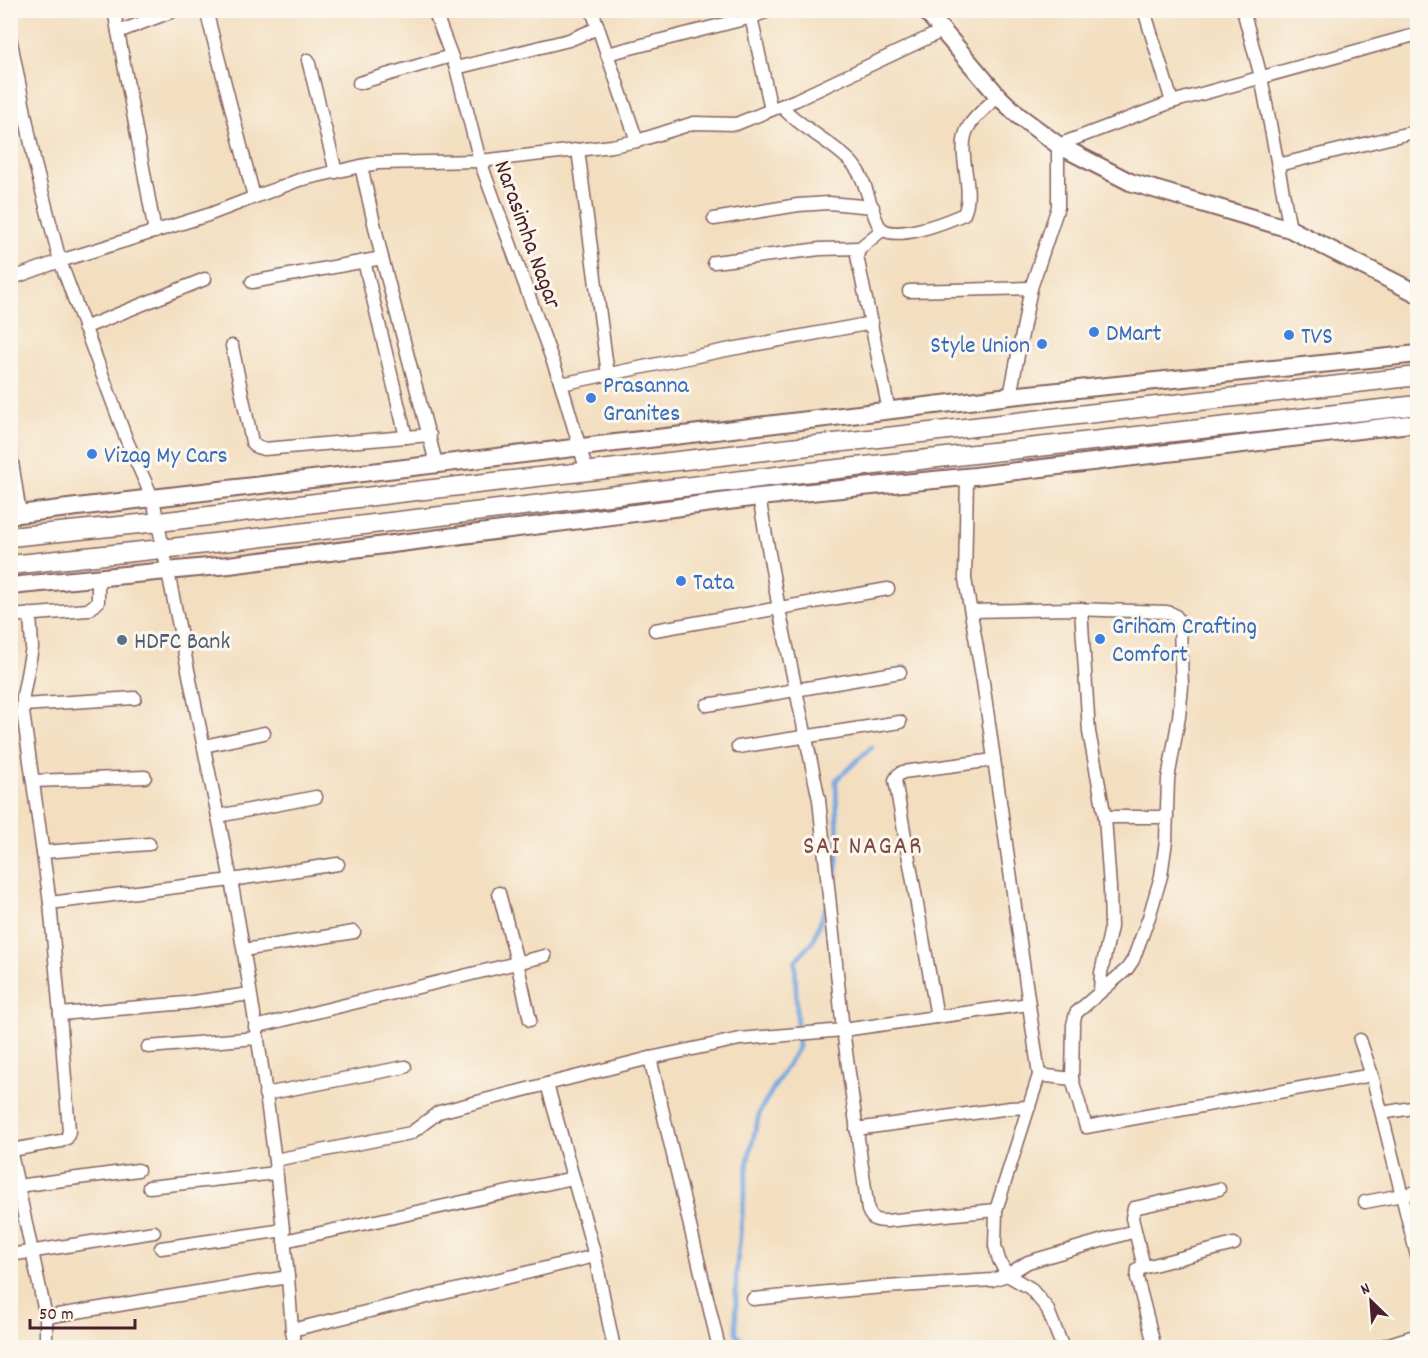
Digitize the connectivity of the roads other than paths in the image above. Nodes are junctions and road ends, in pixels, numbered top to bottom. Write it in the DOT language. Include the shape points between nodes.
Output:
graph roads {
  1 [pos="114,10"];
  2 [pos="176,10"];
  3 [pos="206,10"];
  4 [pos="434,10"];
  5 [pos="592,10"];
  6 [pos="771,10"];
  7 [pos="925,10"];
  8 [pos="1144,10"];
  9 [pos="1243,10"];
  10 [pos="751,14"];
  11 [pos="598,28"];
  12 [pos="942,31"];
  13 [pos="118,32"];
  14 [pos="1418,34"];
  15 [pos="10,36"];
  16 [pos="607,54"];
  17 [pos="308,60"];
  18 [pos="453,62"];
  19 [pos="1261,77"];
  20 [pos="359,82"];
  21 [pos="998,96"];
  22 [pos="1172,102"];
  23 [pos="776,108"];
  24 [pos="1418,131"];
  25 [pos="637,141"];
  26 [pos="1058,145"];
  27 [pos="578,150"];
  28 [pos="480,161"];
  29 [pos="1278,165"];
  30 [pos="361,166"];
  31 [pos="336,172"];
  32 [pos="254,197"];
  33 [pos="873,207"];
  34 [pos="714,219"];
  35 [pos="1290,229"];
  36 [pos="882,230"];
  37 [pos="156,232"];
  38 [pos="860,248"];
  39 [pos="382,258"];
  40 [pos="60,261"];
  41 [pos="364,261"];
  42 [pos="714,262"];
  43 [pos="10,279"];
  44 [pos="205,279"];
  45 [pos="252,282"];
  46 [pos="1031,288"];
  47 [pos="909,291"];
  48 [pos="1418,294"];
  49 [pos="872,322"];
  50 [pos="84,328"];
  51 [pos="232,346"];
  52 [pos="1418,354"];
  53 [pos="608,375"];
  54 [pos="1418,376"];
  55 [pos="561,384"];
  56 [pos="1010,396"];
  57 [pos="1418,405"];
  58 [pos="889,411"];
  59 [pos="1418,423"];
  60 [pos="429,435"];
  61 [pos="406,437"];
  62 [pos="580,448"];
  63 [pos="10,450"];
  64 [pos="436,463"];
  65 [pos="587,471"];
  66 [pos="967,477"];
  67 [pos="759,497"];
  68 [pos="153,499"];
  69 [pos="15,515"];
  70 [pos="159,522"];
  71 [pos="10,537"];
  72 [pos="163,549"];
  73 [pos="10,565"];
  74 [pos="167,571"];
  75 [pos="98,579"];
  76 [pos="10,586"];
  77 [pos="888,590"];
  78 [pos="779,609"];
  79 [pos="1081,609"];
  80 [pos="971,611"];
  81 [pos="30,614"];
  82 [pos="10,616"];
  83 [pos="655,630"];
  84 [pos="900,672"];
  85 [pos="796,690"];
  86 [pos="135,698"];
  87 [pos="23,705"];
  88 [pos="707,705"];
  89 [pos="900,722"];
  90 [pos="264,733"];
  91 [pos="806,737"];
  92 [pos="204,746"];
  93 [pos="738,747"];
  94 [pos="994,760"];
  95 [pos="145,777"];
  96 [pos="33,782"];
  97 [pos="316,797"];
  98 [pos="218,816"];
  99 [pos="1105,817"];
  100 [pos="1167,817"];
  101 [pos="149,844"];
  102 [pos="43,852"];
  103 [pos="338,864"];
  104 [pos="231,880"];
  105 [pos="499,893"];
  106 [pos="50,903"];
  107 [pos="354,932"];
  108 [pos="244,950"];
  109 [pos="545,956"];
  110 [pos="517,962"];
  111 [pos="1100,992"];
  112 [pos="250,994"];
  113 [pos="1029,1004"];
  114 [pos="60,1014"];
  115 [pos="937,1017"];
  116 [pos="530,1020"];
  117 [pos="843,1030"];
  118 [pos="256,1032"];
  119 [pos="1360,1040"];
  120 [pos="148,1047"];
  121 [pos="650,1058"];
  122 [pos="405,1067"];
  123 [pos="1039,1075"];
  124 [pos="1372,1075"];
  125 [pos="1072,1079"];
  126 [pos="547,1084"];
  127 [pos="265,1094"];
  128 [pos="1029,1107"];
  129 [pos="1418,1107"];
  130 [pos="1382,1113"];
  131 [pos="856,1129"];
  132 [pos="11,1150"];
  133 [pos="276,1166"];
  134 [pos="138,1170"];
  135 [pos="573,1178"];
  136 [pos="15,1186"];
  137 [pos="149,1187"];
  138 [pos="1219,1189"];
  139 [pos="1418,1192"];
  140 [pos="1402,1195"];
  141 [pos="1365,1202"];
  142 [pos="996,1210"];
  143 [pos="1135,1231"];
  144 [pos="154,1232"];
  145 [pos="284,1235"];
  146 [pos="1234,1244"];
  147 [pos="161,1248"];
  148 [pos="32,1252"];
  149 [pos="10,1255"];
  150 [pos="595,1256"];
  151 [pos="1418,1260"];
  152 [pos="1144,1267"];
  153 [pos="1007,1275"];
  154 [pos="288,1277"];
  155 [pos="753,1299"];
  156 [pos="46,1317"];
  157 [pos="292,1330"];
  158 [pos="1418,1335"];
  159 [pos="46,1347"];
  160 [pos="295,1347"];
  161 [pos="614,1347"];
  162 [pos="719,1347"];
  163 [pos="1063,1347"];
  164 [pos="1155,1347"];
  165 [pos="1376,1347"];
  1 -- 13 [label="street"];
  2 -- 13 [label="street"];
  3 -- 32 [label="street"];
  4 -- 18 [label="street, Narasimha Nagar"];
  5 -- 11 [label="street"];
  6 -- 10 [label="street"];
  7 -- 12 [label="street"];
  8 -- 22 [label="street"];
  9 -- 19 [label="street"];
  10 -- 16 [label="street"];
  10 -- 23 [label="street"];
  11 -- 16 [label="street"];
  11 -- 18 [label="street" via="569,40"];
  12 -- 21 [label="street"];
  12 -- 23 [label="street"];
  13 -- 37 [label="street"];
  14 -- 19 [label="street"];
  15 -- 40 [label="street" via="35,164"];
  16 -- 25 [label="street"];
  17 -- 31 [label="street"];
  18 -- 20 [label="street"];
  18 -- 28 [label="street, Narasimha Nagar"];
  19 -- 22 [label="street"];
  19 -- 29 [label="street"];
  21 -- 26 [label="street"];
  21 -- 36 [label="street" via="968,126 968,195 964,214 922,230"];
  22 -- 26 [label="street"];
  23 -- 25 [label="street" via="736,124 694,123"];
  23 -- 33 [label="street" via="849,160"];
  24 -- 29 [label="street"];
  25 -- 27 [label="street"];
  26 -- 35 [label="street" via="1130,182"];
  26 -- 46 [label="street" via="1058,207"];
  27 -- 28 [label="street"];
  27 -- 53 [label="street"];
  28 -- 30 [label="street"];
  28 -- 55 [label="street, Narasimha Nagar"];
  29 -- 35 [label="street"];
  30 -- 31 [label="street"];
  30 -- 39 [label="street"];
  31 -- 32 [label="street" via="299,180"];
  32 -- 37 [label="street"];
  33 -- 34 [label="street" via="798,205"];
  33 -- 36 [label="street"];
  35 -- 48 [label="street"];
  36 -- 38 [label="street"];
  37 -- 40 [label="street"];
  38 -- 42 [label="street"];
  38 -- 49 [label="street" via="857,265"];
  39 -- 41 [label="street"];
  39 -- 60 [label="street"];
  40 -- 43 [label="street"];
  40 -- 50 [label="street"];
  41 -- 45 [label="street"];
  41 -- 61 [label="street"];
  44 -- 50 [label="street"];
  46 -- 47 [label="street"];
  46 -- 56 [label="street"];
  49 -- 53 [label="street"];
  49 -- 58 [label="street"];
  50 -- 68 [label="street"];
  51 -- 61 [label="street" via="252,442 257,447"];
  52 -- 56 [label="street"];
  53 -- 55 [label="street"];
  54 -- 65 [label="main road"];
  55 -- 62 [label="street, Narasimha Nagar"];
  56 -- 58 [label="street"];
  57 -- 72 [label="main road"];
  58 -- 62 [label="street"];
  59 -- 66 [label="street"];
  60 -- 61 [label="street"];
  60 -- 64 [label="street"];
  62 -- 64 [label="street"];
  62 -- 65 [label="street, Narasimha Nagar"];
  63 -- 69 [label="street"];
  64 -- 68 [label="street"];
  65 -- 70 [label="main road"];
  66 -- 67 [label="street"];
  66 -- 80 [label="street" via="965,579"];
  67 -- 74 [label="street"];
  67 -- 78 [label="street"];
  68 -- 69 [label="street"];
  68 -- 70 [label="street"];
  70 -- 71 [label="main road"];
  70 -- 72 [label="street"];
  72 -- 73 [label="main road"];
  72 -- 74 [label="street"];
  74 -- 75 [label="street"];
  74 -- 92 [label="street"];
  75 -- 76 [label="street"];
  75 -- 81 [label="street" via="98,602 88,610"];
  77 -- 78 [label="street"];
  78 -- 83 [label="street"];
  78 -- 85 [label="street"];
  79 -- 80 [label="street"];
  79 -- 99 [label="street" via="1089,732"];
  79 -- 100 [label="street" via="1167,612 1179,618 1182,687 1168,779"];
  80 -- 94 [label="street"];
  81 -- 82 [label="street"];
  81 -- 87 [label="street" via="32,648"];
  84 -- 85 [label="street"];
  85 -- 88 [label="street"];
  85 -- 91 [label="street"];
  86 -- 87 [label="street"];
  87 -- 96 [label="street"];
  89 -- 91 [label="street"];
  90 -- 92 [label="street"];
  91 -- 93 [label="street"];
  91 -- 117 [label="street" via="819,800"];
  92 -- 98 [label="street"];
  94 -- 113 [label="street"];
  94 -- 115 [label="street" via="903,772 895,780"];
  95 -- 96 [label="street"];
  96 -- 102 [label="street"];
  97 -- 98 [label="street"];
  98 -- 104 [label="street"];
  99 -- 100 [label="street"];
  99 -- 111 [label="street" via="1111,927"];
  100 -- 111 [label="street" via="1161,876 1137,949 1127,969"];
  101 -- 102 [label="street"];
  102 -- 106 [label="street"];
  103 -- 104 [label="street"];
  104 -- 106 [label="street"];
  104 -- 108 [label="street"];
  105 -- 110 [label="street"];
  106 -- 114 [label="street"];
  107 -- 108 [label="street"];
  108 -- 112 [label="street"];
  109 -- 110 [label="street"];
  110 -- 116 [label="street"];
  110 -- 118 [label="street"];
  111 -- 125 [label="street" via="1076,1013"];
  112 -- 114 [label="street"];
  112 -- 118 [label="street"];
  113 -- 115 [label="street"];
  113 -- 123 [label="street"];
  114 -- 132 [label="street" via="67,1138"];
  115 -- 117 [label="street"];
  117 -- 121 [label="street" via="740,1039"];
  117 -- 131 [label="street"];
  118 -- 120 [label="street"];
  118 -- 127 [label="street"];
  119 -- 124 [label="street"];
  121 -- 126 [label="street"];
  121 -- 162 [label="street"];
  122 -- 127 [label="street"];
  123 -- 125 [label="street"];
  123 -- 128 [label="street"];
  124 -- 125 [label="street" via="1086,1127"];
  124 -- 130 [label="street"];
  126 -- 133 [label="street" via="440,1112 411,1133"];
  126 -- 135 [label="street"];
  127 -- 133 [label="street"];
  128 -- 131 [label="street"];
  128 -- 142 [label="street"];
  129 -- 130 [label="street"];
  130 -- 140 [label="street"];
  131 -- 142 [label="street" via="871,1218 886,1221"];
  132 -- 136 [label="street"];
  133 -- 137 [label="street"];
  133 -- 145 [label="street"];
  134 -- 136 [label="street"];
  135 -- 145 [label="street"];
  135 -- 150 [label="street"];
  136 -- 148 [label="street"];
  138 -- 143 [label="street" via="1134,1208"];
  139 -- 140 [label="street"];
  140 -- 141 [label="street"];
  140 -- 151 [label="street"];
  142 -- 153 [label="street" via="995,1246"];
  143 -- 152 [label="street"];
  143 -- 153 [label="street" via="1028,1262"];
  144 -- 148 [label="street"];
  145 -- 147 [label="street"];
  145 -- 154 [label="street"];
  146 -- 152 [label="street"];
  148 -- 149 [label="street"];
  148 -- 156 [label="street"];
  150 -- 157 [label="street"];
  150 -- 161 [label="street"];
  152 -- 164 [label="street" via="1138,1269 1137,1278"];
  153 -- 155 [label="street" via="992,1280"];
  153 -- 163 [label="street" via="1041,1299"];
  154 -- 156 [label="street"];
  154 -- 157 [label="street"];
  156 -- 159 [label="street"];
  157 -- 160 [label="street"];
  158 -- 165 [label="street"];
}
